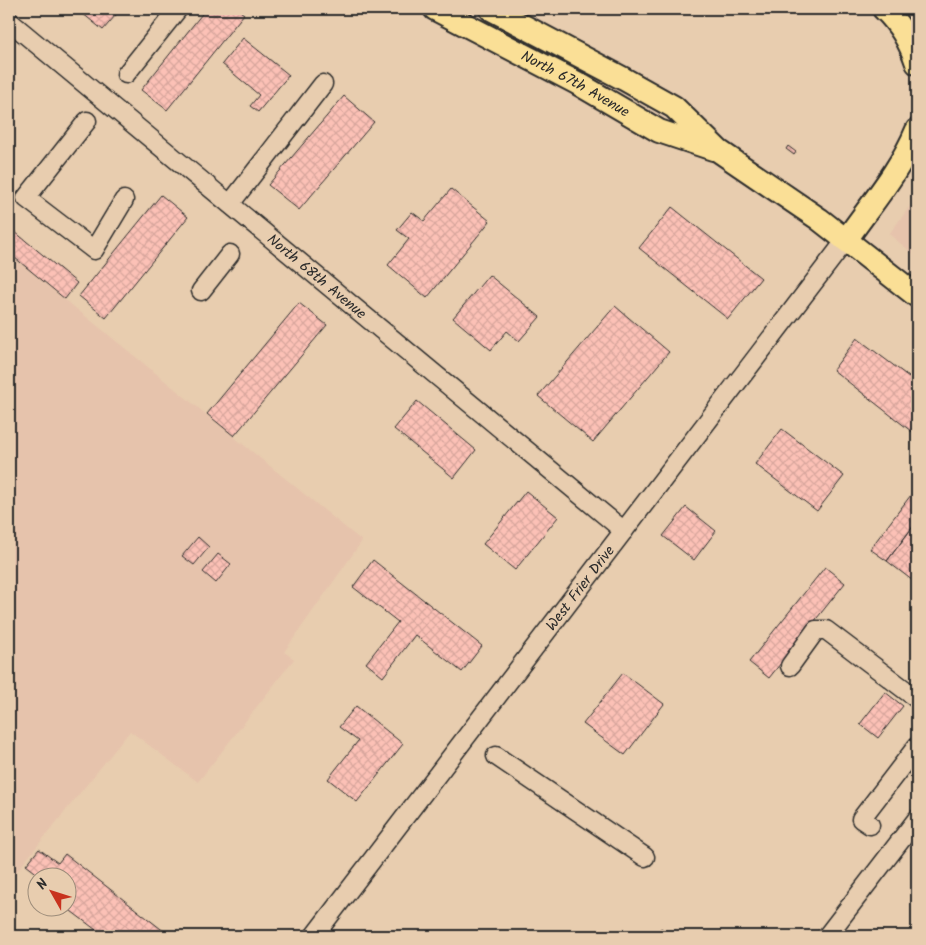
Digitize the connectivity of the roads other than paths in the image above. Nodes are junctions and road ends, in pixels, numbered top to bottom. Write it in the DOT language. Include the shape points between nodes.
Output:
graph roads {
  1 [pos="178,9"];
  2 [pos="435,9"];
  3 [pos="492,9"];
  4 [pos="884,9"];
  5 [pos="9,21"];
  6 [pos="917,63"];
  7 [pos="126,74"];
  8 [pos="323,84"];
  9 [pos="87,122"];
  10 [pos="917,130"];
  11 [pos="718,150"];
  12 [pos="124,200"];
  13 [pos="230,204"];
  14 [pos="846,240"];
  15 [pos="230,254"];
  16 [pos="201,291"];
  17 [pos="917,296"];
  18 [pos="624,531"];
  19 [pos="790,666"];
  20 [pos="917,699"];
  21 [pos="917,746"];
  22 [pos="496,756"];
  23 [pos="917,819"];
  24 [pos="870,826"];
  25 [pos="645,857"];
  26 [pos="314,936"];
  27 [pos="827,936"];
  1 -- 7 [label="street"];
  2 -- 11 [label="main road, North 67th Avenue" via="578,83 659,131"];
  3 -- 11 [label="main road, North 67th Avenue" via="674,107"];
  4 -- 6 [label="main road" via="902,30"];
  5 -- 13 [label="street, North 68th Avenue"];
  8 -- 13 [label="street"];
  9 -- 12 [label="street" via="26,198 94,250"];
  10 -- 14 [label="main road" via="890,180"];
  11 -- 14 [label="main road, North 67th Avenue"];
  13 -- 18 [label="street, North 68th Avenue"];
  14 -- 17 [label="main road, North 67th Avenue"];
  14 -- 18 [label="street, West Frier Drive"];
  15 -- 16 [label="street"];
  18 -- 26 [label="street, West Frier Drive"];
  19 -- 20 [label="street" via="816,630 826,630"];
  21 -- 24 [label="street" via="861,819"];
  22 -- 25 [label="street"];
  23 -- 27 [label="street"];
}
